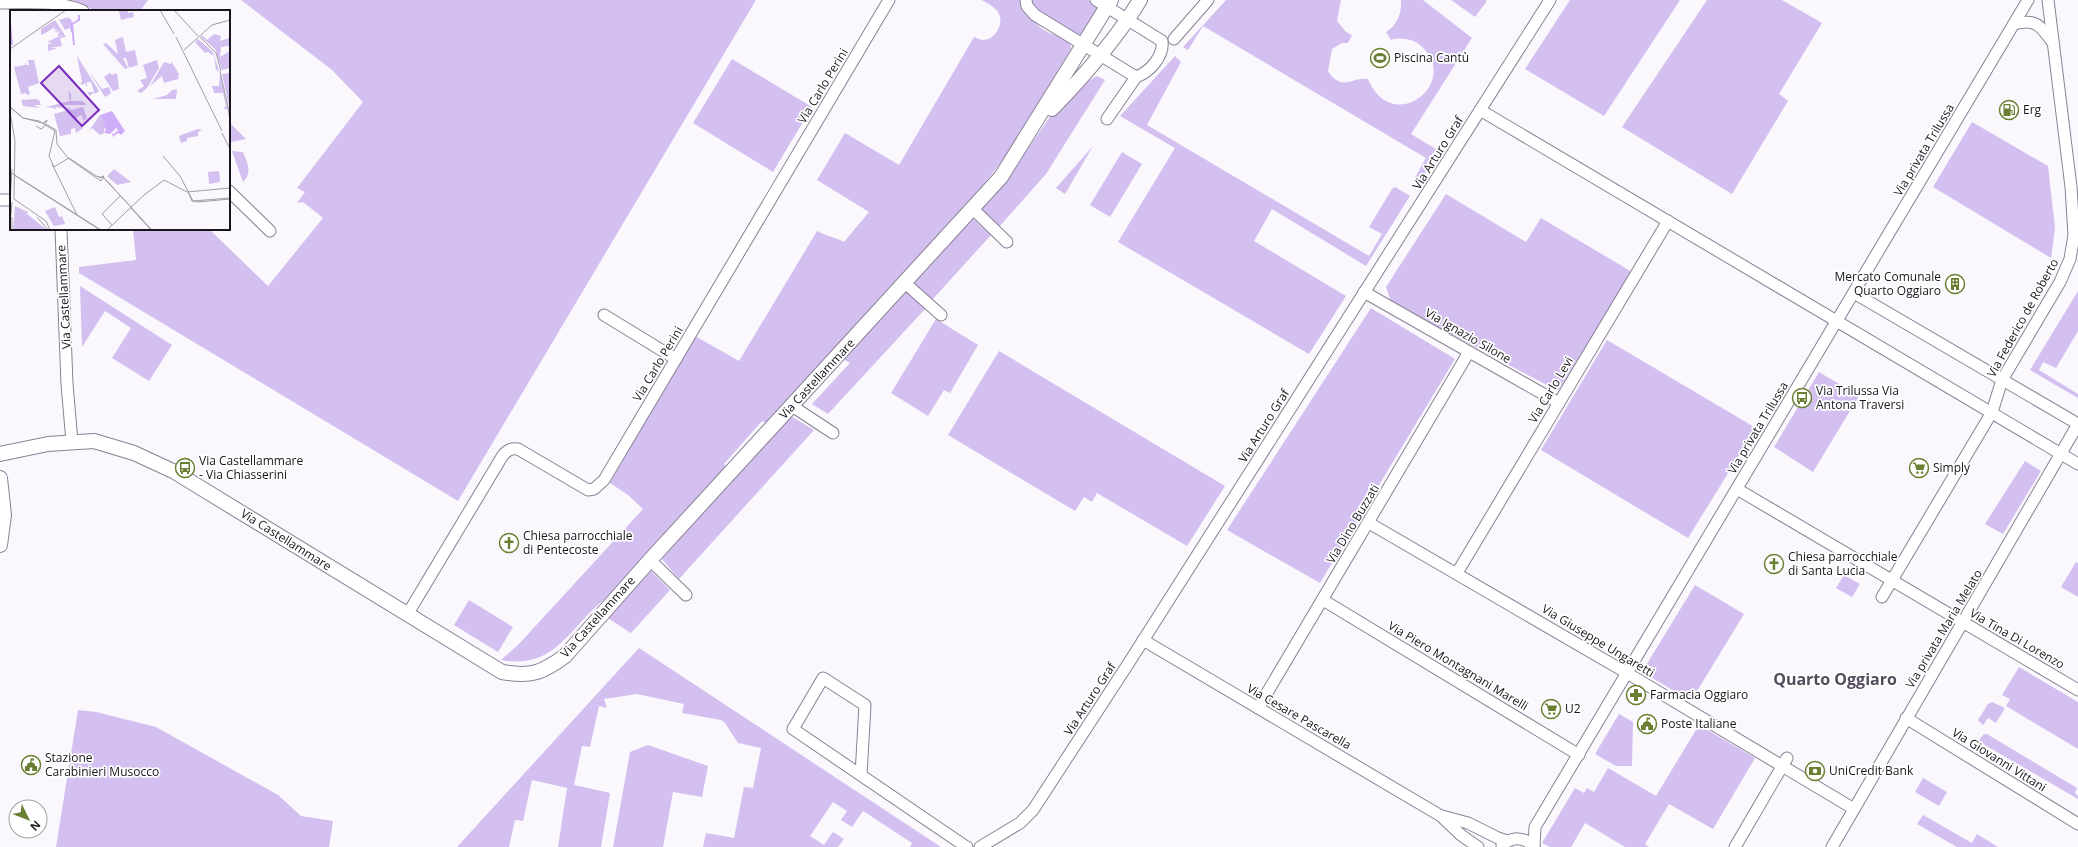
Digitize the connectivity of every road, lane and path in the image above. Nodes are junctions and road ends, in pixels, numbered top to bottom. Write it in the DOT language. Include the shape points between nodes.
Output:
graph roads {
  1 [pos="889,0"];
  2 [pos="1026,0"];
  3 [pos="1140,0"];
  4 [pos="1208,0"];
  5 [pos="1550,0"];
  6 [pos="2028,0"];
  7 [pos="2048,0"];
  8 [pos="1105,2"];
  9 [pos="0,3"];
  10 [pos="82,10"];
  11 [pos="1128,20"];
  12 [pos="2014,24"];
  13 [pos="1174,39"];
  14 [pos="2055,45"];
  15 [pos="1084,46"];
  16 [pos="1100,55"];
  17 [pos="1136,77"];
  18 [pos="1480,110"];
  19 [pos="1107,119"];
  20 [pos="1034,128"];
  21 [pos="230,192"];
  22 [pos="973,209"];
  23 [pos="1668,221"];
  24 [pos="61,230"];
  25 [pos="270,232"];
  26 [pos="1007,242"];
  27 [pos="904,283"];
  28 [pos="1364,292"];
  29 [pos="1854,293"];
  30 [pos="940,314"];
  31 [pos="604,315"];
  32 [pos="1837,322"];
  33 [pos="1469,352"];
  34 [pos="676,359"];
  35 [pos="2002,380"];
  36 [pos="1559,403"];
  37 [pos="792,406"];
  38 [pos="1992,412"];
  39 [pos="2078,424"];
  40 [pos="833,434"];
  41 [pos="72,442"];
  42 [pos="2060,453"];
  43 [pos="0,454"];
  44 [pos="2078,464"];
  45 [pos="0,478"];
  46 [pos="1737,488"];
  47 [pos="1369,523"];
  48 [pos="0,545"];
  49 [pos="650,560"];
  50 [pos="1457,573"];
  51 [pos="1892,580"];
  52 [pos="686,595"];
  53 [pos="1882,597"];
  54 [pos="1324,600"];
  55 [pos="407,615"];
  56 [pos="1963,623"];
  57 [pos="1143,640"];
  58 [pos="1628,673"];
  59 [pos="2078,690"];
  60 [pos="1258,708"];
  61 [pos="1906,718"];
  62 [pos="1579,755"];
  63 [pos="1785,763"];
  64 [pos="861,775"];
  65 [pos="1854,810"];
  66 [pos="1441,816"];
  67 [pos="2078,824"];
  68 [pos="1535,827"];
  69 [pos="1508,842"];
  70 [pos="967,847"];
  71 [pos="980,847"];
  72 [pos="1478,847"];
  73 [pos="1534,847"];
  74 [pos="1735,847"];
  75 [pos="1832,847"];
  1 -- 34 [label="street, Via Carlo Perini"];
  2 -- 15 [label="street" via="1027,6 1035,15"];
  3 -- 11 [label="street, Via Castellammare"];
  4 -- 13 [label="street"];
  5 -- 18 [label="street, Via Arturo Graf"];
  6 -- 12 [label="street"];
  7 -- 14 [label="street, Via Federico de Roberto"];
  8 -- 11 [label="street, Via Castellammare"];
  8 -- 15 [label="street, Via Castellammare"];
  9 -- 10 [label="street" via="60,4"];
  11 -- 16 [label="street, Via Castellammare"];
  11 -- 17 [label="street" via="1162,41 1162,52 1159,57 1142,75"];
  12 -- 14 [label="street" via="2025,21 2035,23"];
  12 -- 29 [label="street, Via privata Trilussa"];
  14 -- 35 [label="street, Via Federico de Roberto" via="2072,187 2074,236 2070,259 2060,282"];
  15 -- 16 [label="street"];
  15 -- 20 [label="street, Via Castellammare"];
  16 -- 17 [label="street"];
  16 -- 20 [label="street, Via Castellammare"];
  17 -- 19 [label="street"];
  18 -- 23 [label="street"];
  18 -- 28 [label="street, Via Arturo Graf"];
  20 -- 22 [label="street, Via Castellammare" via="1002,177"];
  21 -- 25 [label="street"];
  22 -- 26 [label="street"];
  22 -- 27 [label="street, Via Castellammare"];
  23 -- 32 [label="street"];
  23 -- 36 [label="street, Via Carlo Levi"];
  24 -- 41 [label="street, Via Castellammare"];
  27 -- 30 [label="street"];
  27 -- 37 [label="street, Via Castellammare"];
  28 -- 33 [label="street, Via Ignazio Silone"];
  28 -- 57 [label="street, Via Arturo Graf"];
  29 -- 32 [label="street, Via privata Trilussa"];
  29 -- 35 [label="street"];
  31 -- 34 [label="street"];
  32 -- 38 [label="street"];
  32 -- 46 [label="street, Via privata Trilussa"];
  33 -- 36 [label="street, Via Ignazio Silone"];
  33 -- 47 [label="street, Via Dino Buzzati"];
  34 -- 55 [label="street, Via Carlo Perini" via="604,480 594,489 585,488 518,449 512,448 503,455"];
  35 -- 38 [label="street, Via Federico de Roberto"];
  35 -- 39 [label="street"];
  36 -- 50 [label="street, Via Carlo Levi"];
  37 -- 40 [label="street"];
  37 -- 49 [label="street, Via Castellammare"];
  38 -- 42 [label="street"];
  38 -- 51 [label="street, Via Federico de Roberto"];
  39 -- 42 [label="street, Via privata Maria Melato"];
  41 -- 43 [label="street" via="26,447"];
  41 -- 55 [label="street, Via Castellammare" via="94,441 134,453 175,472"];
  42 -- 44 [label="street"];
  42 -- 56 [label="street, Via privata Maria Melato"];
  45 -- 48 [label="street" via="4,515"];
  46 -- 51 [label="street, Via Tina Di Lorenzo"];
  46 -- 58 [label="street, Via privata Trilussa"];
  47 -- 50 [label="street, Via Giuseppe Ungaretti"];
  47 -- 54 [label="street, Via Dino Buzzati"];
  49 -- 52 [label="street"];
  49 -- 55 [label="street, Via Castellammare" via="565,656 536,674 502,672"];
  50 -- 58 [label="street, Via Giuseppe Ungaretti"];
  51 -- 53 [label="street, Via Federico de Roberto"];
  51 -- 56 [label="street, Via Tina Di Lorenzo"];
  54 -- 60 [label="street, Via Dino Buzzati"];
  54 -- 62 [label="street, Via Piero Montagnani Marelli"];
  56 -- 59 [label="street, Via Tina Di Lorenzo"];
  56 -- 61 [label="street, Via privata Maria Melato"];
  57 -- 60 [label="street, Via Cesare Pascarella"];
  57 -- 71 [label="street, Via Arturo Graf" via="1027,818"];
  58 -- 62 [label="street, Via privata Trilussa"];
  58 -- 63 [label="street, Via Giuseppe Ungaretti"];
  60 -- 66 [label="street, Via Cesare Pascarella"];
  61 -- 65 [label="street, Via privata Maria Melato"];
  61 -- 67 [label="street, Via Giovanni Vittani"];
  62 -- 68 [label="street, Via privata Trilussa"];
  63 -- 65 [label="street, Via Giuseppe Ungaretti"];
  63 -- 74 [label="street"];
  64 -- 64 [label="street" via="865,705 823,678 792,729"];
  64 -- 70 [label="street"];
  65 -- 75 [label="street, Via privata Maria Melato"];
  66 -- 69 [label="street" via="1468,823"];
  66 -- 72 [label="street"];
  68 -- 69 [label="street" via="1528,834"];
  68 -- 73 [label="street, Via privata Trilussa"];
  69 -- 73 [label="street" via="1527,841"];
}
